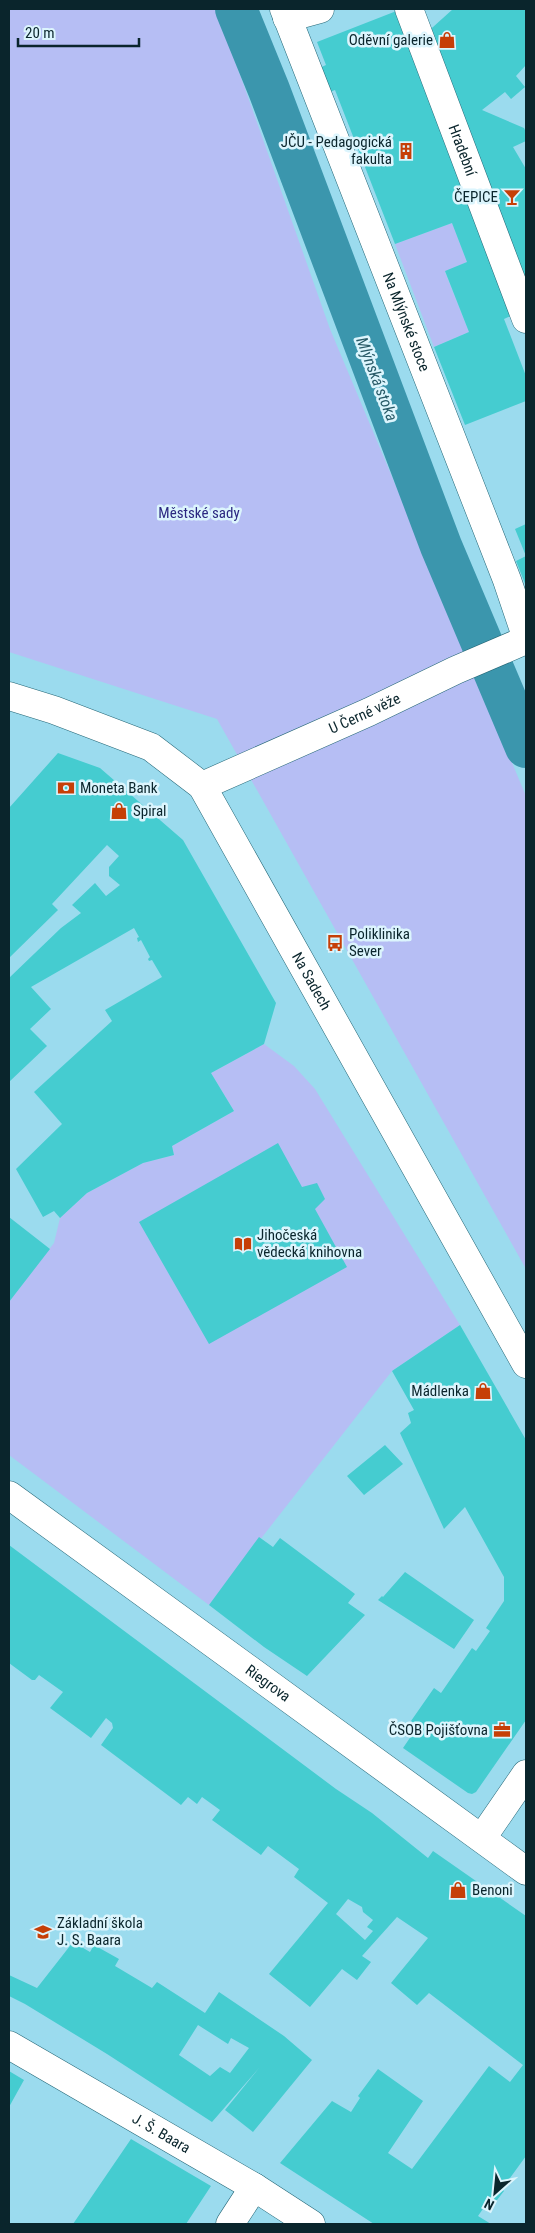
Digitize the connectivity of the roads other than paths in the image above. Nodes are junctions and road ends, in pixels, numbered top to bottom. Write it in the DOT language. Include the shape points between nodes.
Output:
graph roads {
  1 [pos="320,9"];
  2 [pos="409,9"];
  3 [pos="286,13"];
  4 [pos="526,319"];
  5 [pos="520,641"];
  6 [pos="9,696"];
  7 [pos="202,786"];
  8 [pos="526,1364"];
  9 [pos="9,1494"];
  10 [pos="526,1774"];
  11 [pos="482,1838"];
  12 [pos="526,1871"];
  13 [pos="9,2045"];
  14 [pos="254,2187"];
  15 [pos="230,2224"];
  16 [pos="312,2224"];
  1 -- 3 [label="street"];
  2 -- 4 [label="street, Hradební"];
  3 -- 5 [label="street, Na Mlýnské stoce" via="507,580"];
  5 -- 7 [label="street, U Černé věže"];
  6 -- 7 [label="street, Na Sadech" via="151,747"];
  7 -- 8 [label="street, Na Sadech"];
  9 -- 11 [label="street, Riegrova"];
  10 -- 11 [label="street"];
  11 -- 12 [label="street, Riegrova"];
  13 -- 14 [label="street, J. Š. Baara"];
  14 -- 15 [label="street"];
  14 -- 16 [label="street, J. Š. Baara"];
}
